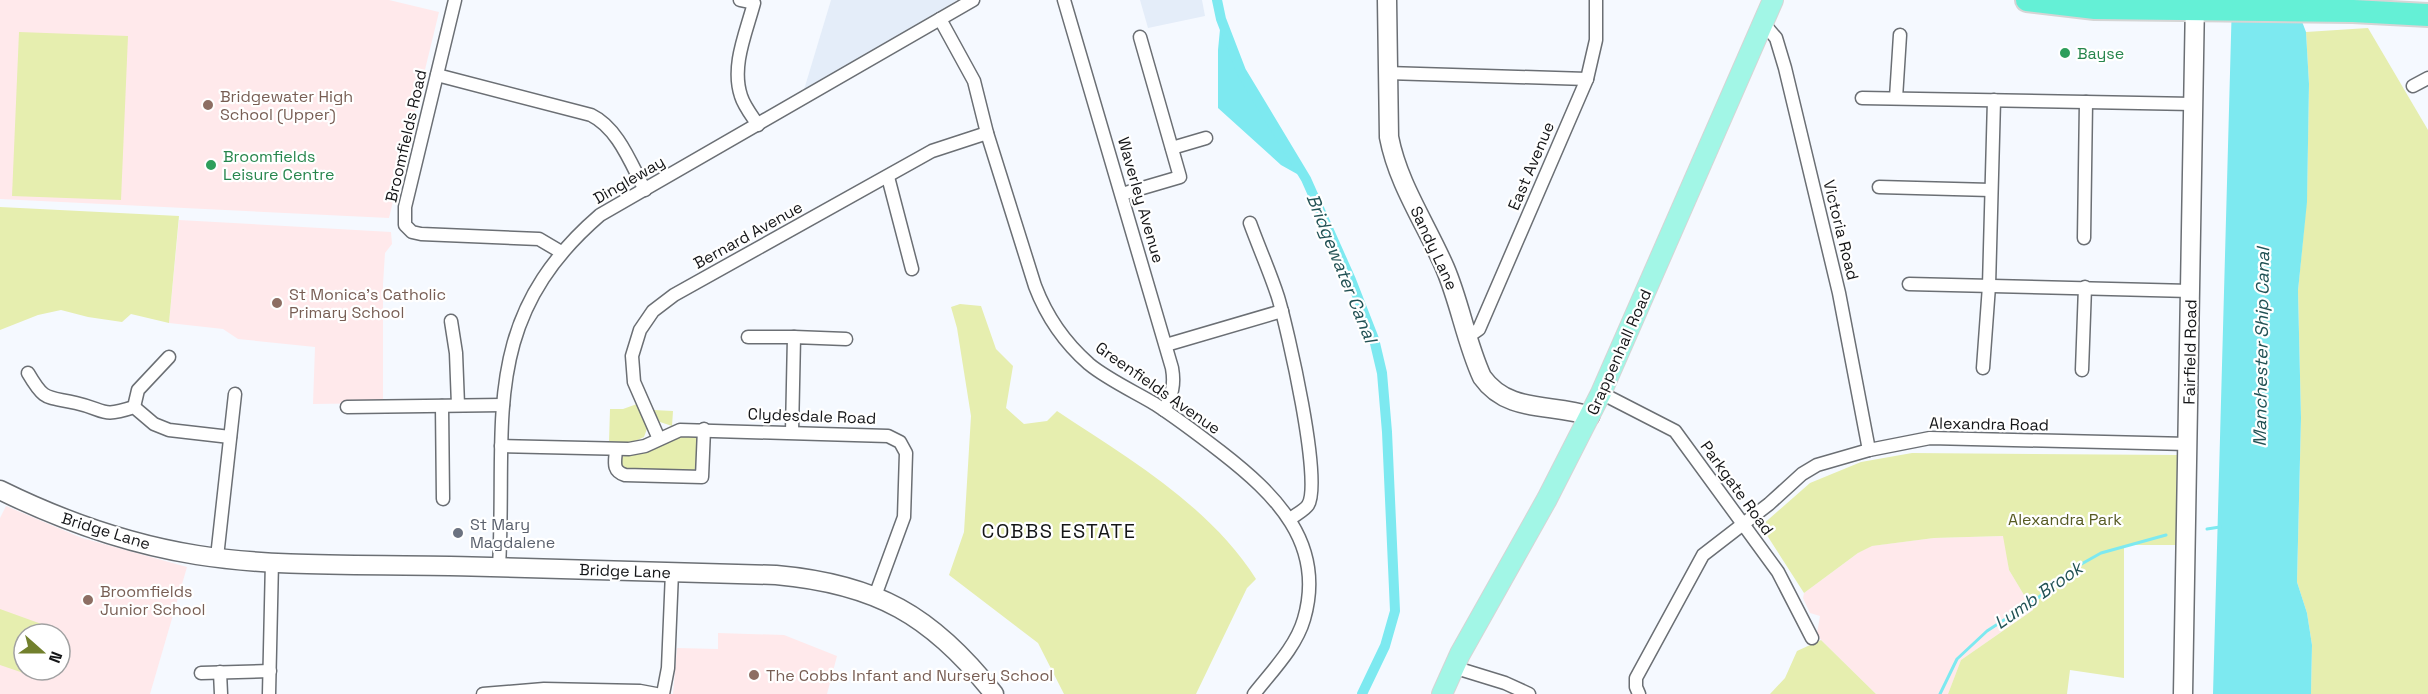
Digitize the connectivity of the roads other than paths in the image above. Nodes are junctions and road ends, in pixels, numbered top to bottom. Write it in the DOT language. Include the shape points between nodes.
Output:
graph roads {
  1 [pos="455,0"];
  2 [pos="740,0"];
  3 [pos="973,0"];
  4 [pos="1064,0"];
  5 [pos="1387,0"];
  6 [pos="1596,0"];
  7 [pos="1773,0"];
  8 [pos="2027,0"];
  9 [pos="2194,5"];
  10 [pos="2428,15"];
  11 [pos="940,19"];
  12 [pos="1764,24"];
  13 [pos="1900,35"];
  14 [pos="1140,37"];
  15 [pos="1387,73"];
  16 [pos="437,75"];
  17 [pos="2428,78"];
  18 [pos="1587,79"];
  19 [pos="2413,86"];
  20 [pos="1862,98"];
  21 [pos="1896,98"];
  22 [pos="1994,100"];
  23 [pos="2086,102"];
  24 [pos="2193,104"];
  25 [pos="758,125"];
  26 [pos="987,133"];
  27 [pos="1206,138"];
  28 [pos="1173,148"];
  29 [pos="888,177"];
  30 [pos="1879,187"];
  31 [pos="645,190"];
  32 [pos="1991,190"];
  33 [pos="1122,194"];
  34 [pos="1250,223"];
  35 [pos="2084,238"];
  36 [pos="561,252"];
  37 [pos="912,269"];
  38 [pos="1909,284"];
  39 [pos="1989,286"];
  40 [pos="2085,287"];
  41 [pos="2190,291"];
  42 [pos="1282,311"];
  43 [pos="451,321"];
  44 [pos="1469,336"];
  45 [pos="748,337"];
  46 [pos="794,337"];
  47 [pos="846,339"];
  48 [pos="1166,345"];
  49 [pos="169,357"];
  50 [pos="1983,368"];
  51 [pos="2082,370"];
  52 [pos="28,373"];
  53 [pos="1601,393"];
  54 [pos="235,394"];
  55 [pos="458,405"];
  56 [pos="503,405"];
  57 [pos="442,406"];
  58 [pos="134,407"];
  59 [pos="347,407"];
  60 [pos="1164,410"];
  61 [pos="1590,416"];
  62 [pos="704,429"];
  63 [pos="792,432"];
  64 [pos="230,437"];
  65 [pos="659,439"];
  66 [pos="2188,444"];
  67 [pos="501,446"];
  68 [pos="616,450"];
  69 [pos="1869,450"];
  70 [pos="0,490"];
  71 [pos="443,499"];
  72 [pos="1290,519"];
  73 [pos="1742,523"];
  74 [pos="217,557"];
  75 [pos="272,561"];
  76 [pos="499,567"];
  77 [pos="672,572"];
  78 [pos="875,596"];
  79 [pos="1812,638"];
  80 [pos="1453,667"];
  81 [pos="270,671"];
  82 [pos="201,672"];
  83 [pos="220,672"];
  84 [pos="221,694"];
  85 [pos="269,694"];
  86 [pos="483,694"];
  87 [pos="656,694"];
  88 [pos="663,694"];
  89 [pos="994,694"];
  90 [pos="1254,694"];
  91 [pos="1442,694"];
  92 [pos="1529,694"];
  93 [pos="1639,694"];
  94 [pos="2183,694"];
  1 -- 16 [label="street, Broomfields Road"];
  2 -- 25 [label="street" via="754,3 737,76 741,98"];
  3 -- 11 [label="street, Dingleway"];
  4 -- 33 [label="street, Waverley Avenue"];
  5 -- 15 [label="street, Sandy Lane"];
  6 -- 18 [label="street, East Avenue" via="1596,40"];
  7 -- 12 [label="main road, Grappenhall Road"];
  8 -- 9 [label="highway" via="2095,8"];
  9 -- 10 [label="highway"];
  9 -- 24 [label="street, Fairfield Road"];
  11 -- 25 [label="street, Dingleway"];
  11 -- 26 [label="street, Greenfields Avenue" via="974,81"];
  12 -- 53 [label="main road, Grappenhall Road"];
  12 -- 69 [label="street, Victoria Road" via="1776,38 1785,68 1839,293"];
  13 -- 21 [label="street"];
  14 -- 28 [label="street"];
  15 -- 18 [label="street"];
  15 -- 44 [label="street, Sandy Lane" via="1389,137 1396,164 1444,266"];
  16 -- 31 [label="street" via="602,120"];
  16 -- 36 [label="street, Broomfields Road" via="405,207 405,225 422,234 539,239"];
  17 -- 19 [label="street"];
  18 -- 44 [label="street, East Avenue" via="1479,329"];
  20 -- 21 [label="street"];
  21 -- 22 [label="street"];
  22 -- 23 [label="street"];
  22 -- 32 [label="street"];
  23 -- 24 [label="street"];
  23 -- 35 [label="street"];
  24 -- 41 [label="street, Fairfield Road"];
  25 -- 31 [label="street, Dingleway"];
  26 -- 29 [label="street, Bernard Avenue" via="932,151"];
  26 -- 60 [label="street, Greenfields Avenue" via="1044,310 1090,364"];
  27 -- 28 [label="street"];
  28 -- 33 [label="street" via="1180,177"];
  29 -- 37 [label="street"];
  29 -- 65 [label="street, Bernard Avenue" via="653,311 640,330 632,356 634,382"];
  30 -- 32 [label="street"];
  31 -- 36 [label="street, Dingleway" via="600,215"];
  32 -- 39 [label="street"];
  33 -- 48 [label="street, Waverley Avenue"];
  34 -- 42 [label="street"];
  36 -- 56 [label="street, Dingleway" via="525,308 505,379"];
  38 -- 39 [label="street"];
  39 -- 40 [label="street"];
  39 -- 50 [label="street"];
  40 -- 41 [label="street"];
  40 -- 51 [label="street"];
  41 -- 66 [label="street, Fairfield Road"];
  42 -- 48 [label="street"];
  42 -- 72 [label="street" via="1308,438 1312,495 1308,506"];
  43 -- 55 [label="street"];
  44 -- 61 [label="street, Sandy Lane" via="1482,376 1497,393 1523,404"];
  45 -- 46 [label="street"];
  46 -- 47 [label="street"];
  46 -- 63 [label="street"];
  48 -- 60 [label="street, Waverley Avenue" via="1174,384"];
  49 -- 58 [label="street" via="138,390"];
  52 -- 58 [label="street" via="38,390 50,399 113,414"];
  53 -- 61 [label="main road, Grappenhall Road"];
  53 -- 73 [label="street, Parkgate Road" via="1675,431"];
  54 -- 64 [label="street"];
  55 -- 56 [label="street"];
  55 -- 57 [label="street"];
  56 -- 67 [label="street, Dingleway"];
  57 -- 59 [label="street"];
  57 -- 71 [label="street"];
  58 -- 64 [label="street" via="169,430"];
  60 -- 72 [label="street, Greenfields Avenue" via="1249,474"];
  61 -- 80 [label="main road, Grappenhall Road"];
  62 -- 63 [label="street, Clydesdale Road"];
  62 -- 65 [label="street, Clydesdale Road" via="681,430"];
  62 -- 68 [label="street" via="702,477 625,476 615,468"];
  63 -- 78 [label="street, Clydesdale Road" via="888,436 900,442 906,453 904,518"];
  64 -- 74 [label="street"];
  65 -- 68 [label="street, Clydesdale Road" via="645,446"];
  66 -- 69 [label="street, Alexandra Road" via="1939,437"];
  66 -- 94 [label="street, Fairfield Road"];
  67 -- 68 [label="street, Clydesdale Road"];
  67 -- 76 [label="street, Dingleway"];
  69 -- 73 [label="street, Alexandra Road" via="1817,465"];
  70 -- 74 [label="street, Bridge Lane" via="46,512 122,539"];
  72 -- 90 [label="street, Greenfields Avenue" via="1309,569 1304,619 1294,642"];
  73 -- 79 [label="street, Parkgate Road" via="1778,572"];
  73 -- 93 [label="street, Alexandra Road" via="1703,555 1636,678"];
  74 -- 75 [label="street, Bridge Lane"];
  75 -- 76 [label="street, Bridge Lane"];
  75 -- 81 [label="street"];
  76 -- 77 [label="street, Bridge Lane"];
  77 -- 78 [label="street, Bridge Lane" via="803,578 842,584"];
  77 -- 88 [label="street" via="668,668"];
  78 -- 89 [label="street, Bridge Lane" via="916,618 950,643"];
  80 -- 91 [label="main road, Grappenhall Road"];
  80 -- 92 [label="street"];
  81 -- 83 [label="street"];
  81 -- 85 [label="street"];
  82 -- 83 [label="street"];
  83 -- 84 [label="street"];
  86 -- 87 [label="street" via="544,689"];
}
